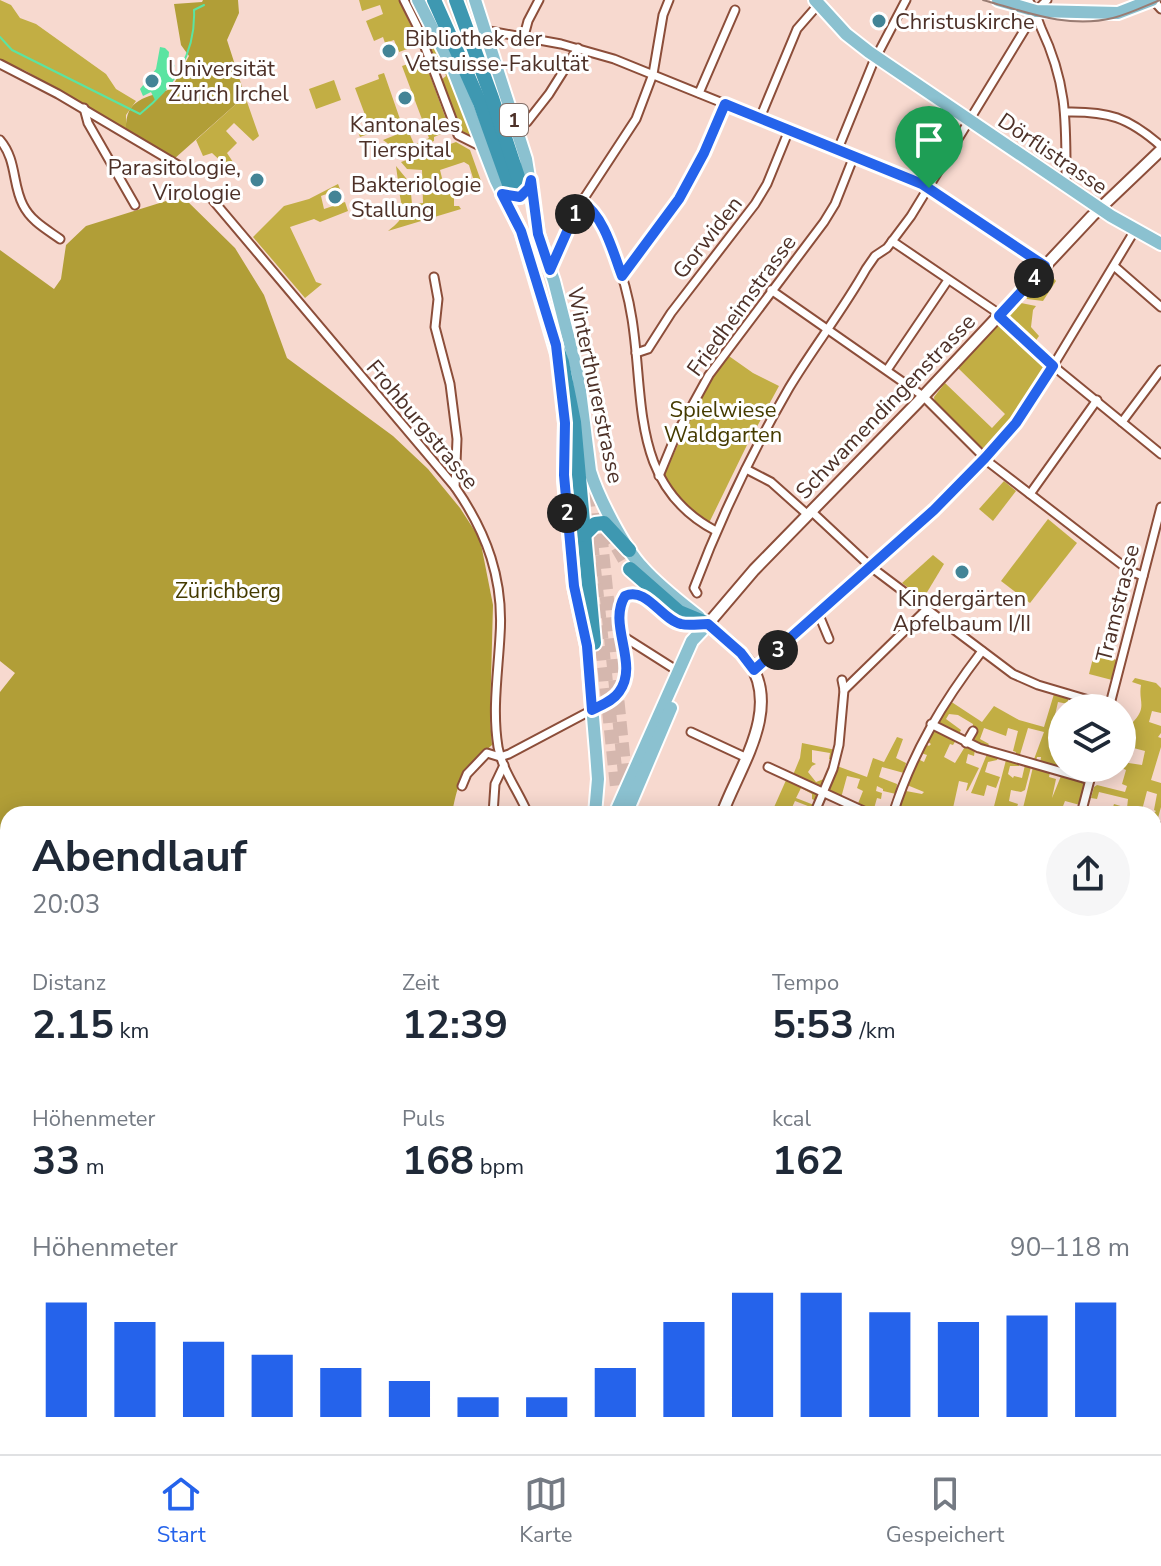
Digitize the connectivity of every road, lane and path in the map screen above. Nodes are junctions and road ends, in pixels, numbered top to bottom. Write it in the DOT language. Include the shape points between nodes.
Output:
graph roads {
  1 [pos="404,0"];
  2 [pos="418,0"];
  3 [pos="424,0"];
  4 [pos="434,0"];
  5 [pos="447,0"];
  6 [pos="456,0"];
  7 [pos="464,0"];
  8 [pos="475,0"];
  9 [pos="539,0"];
  10 [pos="669,0"];
  11 [pos="906,0"];
  12 [pos="998,0"];
  13 [pos="1047,0"];
  14 [pos="1152,0"];
  15 [pos="817,3"];
  16 [pos="1032,5"];
  17 [pos="1161,9"];
  18 [pos="735,10"];
  19 [pos="484,30"];
  20 [pos="524,36"];
  21 [pos="439,40"];
  22 [pos="578,48"];
  23 [pos="876,57"];
  24 [pos="0,64"];
  25 [pos="653,74"];
  26 [pos="699,93"];
  27 [pos="486,101"];
  28 [pos="725,104"];
  29 [pos="84,108"];
  30 [pos="1065,112"];
  31 [pos="760,118"];
  32 [pos="970,120"];
  33 [pos="527,122"];
  34 [pos="789,130"];
  35 [pos="0,140"];
  36 [pos="484,148"];
  37 [pos="1161,148"];
  38 [pos="838,149"];
  39 [pos="854,156"];
  40 [pos="178,165"];
  41 [pos="1066,185"];
  42 [pos="516,186"];
  43 [pos="929,188"];
  44 [pos="206,192"];
  45 [pos="582,202"];
  46 [pos="135,205"];
  47 [pos="1101,209"];
  48 [pos="534,212"];
  49 [pos="514,216"];
  50 [pos="1135,230"];
  51 [pos="60,239"];
  52 [pos="892,241"];
  53 [pos="1161,244"];
  54 [pos="1045,266"];
  55 [pos="1114,266"];
  56 [pos="550,270"];
  57 [pos="622,276"];
  58 [pos="434,277"];
  59 [pos="948,280"];
  60 [pos="771,290"];
  61 [pos="1161,307"];
  62 [pos="999,316"];
  63 [pos="826,330"];
  64 [pos="556,345"];
  65 [pos="636,353"];
  66 [pos="1053,366"];
  67 [pos="887,370"];
  68 [pos="1161,370"];
  69 [pos="923,396"];
  70 [pos="1097,400"];
  71 [pos="1122,422"];
  72 [pos="1161,454"];
  73 [pos="985,458"];
  74 [pos="746,469"];
  75 [pos="659,476"];
  76 [pos="572,477"];
  77 [pos="455,487"];
  78 [pos="1030,494"];
  79 [pos="1161,507"];
  80 [pos="809,513"];
  81 [pos="716,531"];
  82 [pos="584,535"];
  83 [pos="629,550"];
  84 [pos="871,567"];
  85 [pos="630,569"];
  86 [pos="1143,576"];
  87 [pos="697,593"];
  88 [pos="927,609"];
  89 [pos="819,615"];
  90 [pos="708,624"];
  91 [pos="621,635"];
  92 [pos="829,639"];
  93 [pos="591,644"];
  94 [pos="982,651"];
  95 [pos="673,668"];
  96 [pos="754,670"];
  97 [pos="842,680"];
  98 [pos="844,690"];
  99 [pos="1068,694"];
  100 [pos="1112,694"];
  101 [pos="592,710"];
  102 [pos="931,724"];
  103 [pos="973,731"];
  104 [pos="691,732"];
  105 [pos="962,744"];
  106 [pos="500,757"];
  107 [pos="747,758"];
  108 [pos="504,765"];
  109 [pos="768,767"];
  110 [pos="1048,768"];
  111 [pos="1089,782"];
  112 [pos="462,786"];
  113 [pos="824,792"];
  114 [pos="494,806"];
  115 [pos="524,806"];
  116 [pos="596,806"];
  117 [pos="619,806"];
  118 [pos="629,806"];
  119 [pos="726,806"];
  120 [pos="818,806"];
  121 [pos="853,806"];
  122 [pos="896,806"];
  123 [pos="1083,806"];
  1 -- 36 [label="street" via="458,135"];
  2 -- 21 [label="main road"];
  3 -- 21 [label="main road, 1"];
  4 -- 27 [label="highway"];
  5 -- 27 [label="highway"];
  6 -- 27 [label="highway"];
  7 -- 27 [label="highway" via="475,29"];
  8 -- 19 [label="main road, Winterthurerstrasse / 1"];
  9 -- 20 [label="street"];
  10 -- 25 [label="street"];
  11 -- 23 [label="street"];
  12 -- 16 [label="main road"];
  13 -- 16 [label="street"];
  14 -- 16 [label="main road" via="1118,13"];
  14 -- 17 [label="street"];
  15 -- 23 [label="main road, Dörflistrasse"];
  15 -- 31 [label="street" via="797,29"];
  16 -- 30 [label="street" via="1058,67"];
  16 -- 32 [label="street"];
  18 -- 26 [label="street"];
  19 -- 20 [label="street"];
  19 -- 42 [label="main road, Winterthurerstrasse / 1"];
  20 -- 22 [label="street"];
  21 -- 36 [label="main road, Winterthurerstrasse / 1"];
  22 -- 25 [label="street"];
  22 -- 33 [label="street"];
  23 -- 32 [label="main road, Dörflistrasse"];
  23 -- 38 [label="street"];
  24 -- 29 [label="street"];
  25 -- 26 [label="street"];
  25 -- 45 [label="street" via="630,131"];
  26 -- 28 [label="street"];
  27 -- 42 [label="highway"];
  28 -- 31 [label="street"];
  28 -- 57 [label="street" via="679,199"];
  29 -- 40 [label="street"];
  29 -- 46 [label="street"];
  30 -- 37 [label="street" via="1102,112 1124,119"];
  30 -- 41 [label="street"];
  31 -- 34 [label="street"];
  32 -- 41 [label="main road, Dörflistrasse"];
  32 -- 43 [label="street"];
  34 -- 38 [label="street"];
  34 -- 65 [label="street, Gorwiden" via="755,204 648,349"];
  35 -- 51 [label="street" via="14,165 23,205 34,221"];
  36 -- 42 [label="main road, Winterthurerstrasse / 1"];
  37 -- 47 [label="street, Schwamendingenstrasse"];
  38 -- 39 [label="street"];
  39 -- 43 [label="street"];
  39 -- 60 [label="street, Friedheimstrasse" via="824,222"];
  41 -- 47 [label="main road, Dörflistrasse"];
  42 -- 48 [label="main road, Winterthurerstrasse / 1"];
  42 -- 49 [label="main road, Winterthurerstrasse / 1"];
  43 -- 52 [label="street"];
  43 -- 54 [label="street"];
  44 -- 77 [label="street, Frohburgstrasse"];
  45 -- 56 [label="street"];
  45 -- 57 [label="street" via="599,222"];
  47 -- 50 [label="main road, Dörflistrasse"];
  47 -- 54 [label="street, Schwamendingenstrasse"];
  48 -- 49 [label="main road" via="521,206"];
  48 -- 56 [label="main road, Winterthurerstrasse / 1"];
  49 -- 64 [label="main road, Winterthurerstrasse / 1"];
  50 -- 53 [label="main road, Dörflistrasse"];
  50 -- 55 [label="street"];
  52 -- 59 [label="street"];
  52 -- 63 [label="street" via="875,256"];
  54 -- 62 [label="street, Schwamendingenstrasse"];
  55 -- 61 [label="street"];
  55 -- 66 [label="street"];
  56 -- 83 [label="main road, Winterthurerstrasse / 1" via="578,375 590,471"];
  57 -- 65 [label="street"];
  58 -- 77 [label="street" via="435,327 455,417"];
  59 -- 62 [label="street"];
  59 -- 67 [label="street"];
  60 -- 63 [label="street"];
  60 -- 75 [label="street, Friedheimstrasse" via="709,375"];
  62 -- 66 [label="street"];
  62 -- 69 [label="street, Schwamendingenstrasse"];
  63 -- 67 [label="street"];
  63 -- 74 [label="street"];
  64 -- 82 [label="highway" via="574,422"];
  64 -- 93 [label="main road, Winterthurerstrasse / 1" via="574,586"];
  65 -- 75 [label="street" via="647,446"];
  66 -- 70 [label="street"];
  66 -- 73 [label="street" via="1016,423"];
  67 -- 69 [label="street"];
  68 -- 71 [label="street"];
  69 -- 73 [label="street"];
  69 -- 80 [label="street, Schwamendingenstrasse"];
  70 -- 71 [label="street"];
  70 -- 78 [label="street"];
  71 -- 72 [label="street"];
  73 -- 78 [label="street"];
  73 -- 84 [label="street"];
  74 -- 80 [label="street"];
  74 -- 81 [label="street"];
  75 -- 81 [label="street" via="683,509"];
  76 -- 93 [label="highway"];
  77 -- 106 [label="street, Frohburgstrasse" via="477,521 497,573 501,632 495,717"];
  78 -- 86 [label="street"];
  79 -- 86 [label="street, Tramstrasse"];
  80 -- 84 [label="street"];
  80 -- 90 [label="street, Schwamendingenstrasse"];
  81 -- 87 [label="street" via="694,588"];
  82 -- 83 [label="highway" via="604,523"];
  82 -- 93 [label="highway"];
  83 -- 90 [label="main road, 1"];
  84 -- 88 [label="street"];
  84 -- 89 [label="street"];
  85 -- 90 [label="highway" via="679,612"];
  86 -- 100 [label="street, Tramstrasse"];
  88 -- 94 [label="street"];
  88 -- 98 [label="street"];
  89 -- 92 [label="street"];
  89 -- 96 [label="street"];
  90 -- 91 [label="street" via="678,624 630,593 621,604"];
  90 -- 96 [label="street"];
  90 -- 117 [label="main road, Schwamendingenstrasse" via="692,641"];
  90 -- 118 [label="main road, Schwamendingenstrasse"];
  91 -- 95 [label="street"];
  91 -- 101 [label="street" via="623,686"];
  93 -- 101 [label="main road, Winterthurerstrasse / 1"];
  94 -- 99 [label="street" via="1026,681"];
  94 -- 102 [label="street"];
  96 -- 107 [label="street" via="760,720"];
  97 -- 98 [label="street"];
  98 -- 113 [label="street" via="839,745"];
  101 -- 106 [label="street"];
  101 -- 116 [label="main road, Winterthurerstrasse / 1"];
  102 -- 105 [label="street"];
  102 -- 122 [label="street"];
  103 -- 105 [label="street"];
  104 -- 107 [label="street"];
  105 -- 110 [label="street"];
  106 -- 108 [label="street, Frohburgstrasse"];
  106 -- 112 [label="street" via="487,753"];
  107 -- 119 [label="street"];
  108 -- 114 [label="street" via="495,784"];
  108 -- 115 [label="street, Frohburgstrasse"];
  109 -- 113 [label="street"];
  111 -- 123 [label="street"];
  113 -- 120 [label="street"];
  113 -- 121 [label="street"];
}
